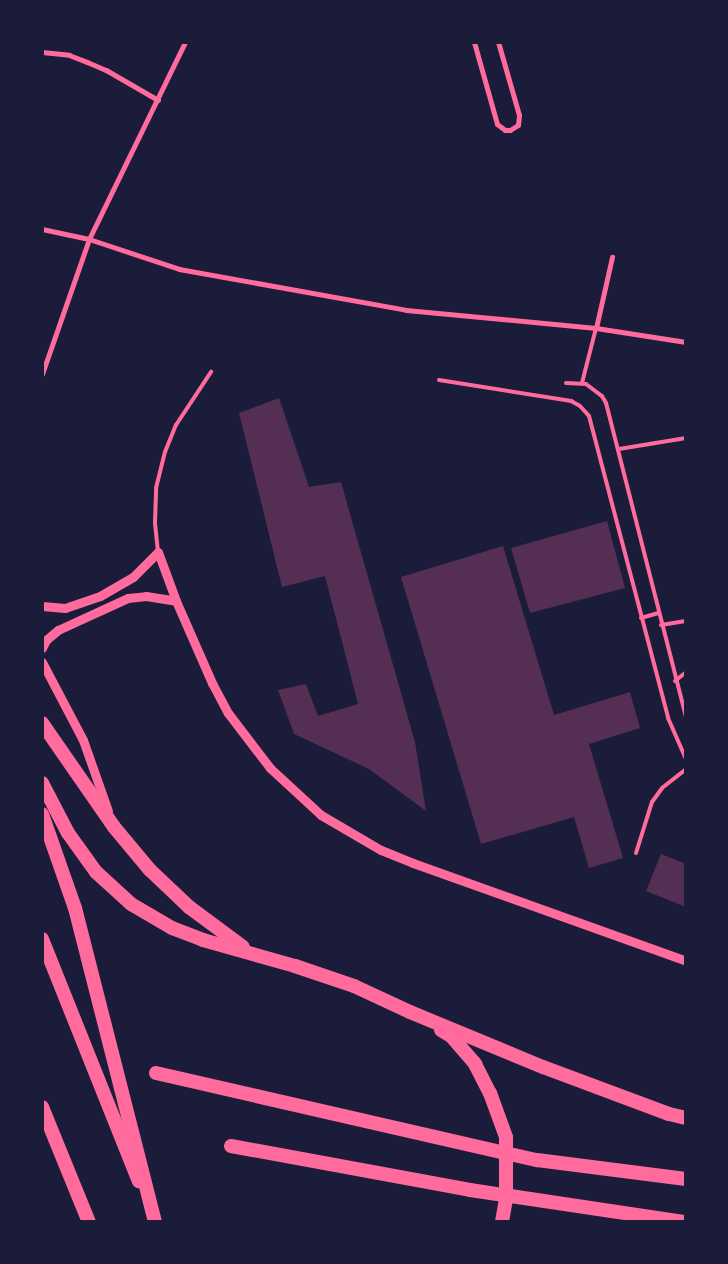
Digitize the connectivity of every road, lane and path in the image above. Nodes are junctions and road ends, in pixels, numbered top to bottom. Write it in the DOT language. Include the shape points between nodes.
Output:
graph roads {
  1 [pos="185,42"];
  2 [pos="474,42"];
  3 [pos="498,42"];
  4 [pos="42,52"];
  5 [pos="158,100"];
  6 [pos="42,229"];
  7 [pos="89,239"];
  8 [pos="612,257"];
  9 [pos="596,328"];
  10 [pos="686,342"];
  11 [pos="211,372"];
  12 [pos="42,374"];
  13 [pos="439,380"];
  14 [pos="566,383"];
  15 [pos="582,383"];
  16 [pos="686,438"];
  17 [pos="619,449"];
  18 [pos="158,552"];
  19 [pos="100,596"];
  20 [pos="176,601"];
  21 [pos="42,606"];
  22 [pos="105,607"];
  23 [pos="658,613"];
  24 [pos="641,618"];
  25 [pos="686,621"];
  26 [pos="661,625"];
  27 [pos="42,648"];
  28 [pos="42,662"];
  29 [pos="686,672"];
  30 [pos="675,680"];
  31 [pos="686,718"];
  32 [pos="42,723"];
  33 [pos="686,759"];
  34 [pos="686,769"];
  35 [pos="42,783"];
  36 [pos="42,814"];
  37 [pos="114,828"];
  38 [pos="636,853"];
  39 [pos="42,939"];
  40 [pos="249,952"];
  41 [pos="686,961"];
  42 [pos="410,1012"];
  43 [pos="156,1073"];
  44 [pos="42,1107"];
  45 [pos="686,1118"];
  46 [pos="231,1146"];
  47 [pos="686,1179"];
  48 [pos="89,1222"];
  49 [pos="155,1222"];
  50 [pos="502,1222"];
  51 [pos="684,1222"];
  1 -- 5 [label="street"];
  2 -- 3 [label="street" via="498,124 510,130 518,125 519,116"];
  4 -- 5 [label="street" via="87,62"];
  5 -- 7 [label="street"];
  6 -- 7 [label="street"];
  7 -- 9 [label="street" via="179,269 396,309"];
  7 -- 12 [label="street"];
  8 -- 9 [label="street"];
  9 -- 10 [label="street"];
  9 -- 15 [label="lane"];
  11 -- 18 [label="lane" via="176,425 165,452 156,488"];
  13 -- 24 [label="lane" via="571,401 589,416"];
  14 -- 15 [label="lane"];
  15 -- 17 [label="lane" via="605,399"];
  16 -- 17 [label="lane"];
  17 -- 23 [label="lane"];
  18 -- 19 [label="street" via="133,577"];
  18 -- 20 [label="street"];
  19 -- 21 [label="street" via="66,608"];
  19 -- 22 [label="street"];
  20 -- 22 [label="street" via="137,596"];
  20 -- 41 [label="street" via="212,682 248,742 294,793 321,815 373,846 413,863"];
  22 -- 27 [label="street" via="58,630"];
  23 -- 24 [label="lane"];
  23 -- 26 [label="lane"];
  24 -- 33 [label="lane" via="668,718"];
  25 -- 26 [label="lane"];
  26 -- 30 [label="lane"];
  28 -- 37 [label="street" via="83,740"];
  29 -- 30 [label="lane"];
  30 -- 31 [label="lane"];
  32 -- 37 [label="highway"];
  34 -- 38 [label="lane" via="662,788 652,802"];
  35 -- 40 [label="highway" via="81,853 96,872 131,904 172,928"];
  36 -- 49 [label="highway" via="75,908"];
  37 -- 40 [label="highway" via="150,870 189,907"];
  39 -- 49 [label="highway"];
  40 -- 42 [label="highway" via="354,986"];
  42 -- 45 [label="highway" via="543,1067"];
  42 -- 50 [label="highway" via="451,1036 475,1064 490,1093 506,1137 506,1198"];
  43 -- 47 [label="highway" via="537,1160"];
  44 -- 48 [label="highway"];
  46 -- 51 [label="highway" via="470,1190"];
}
